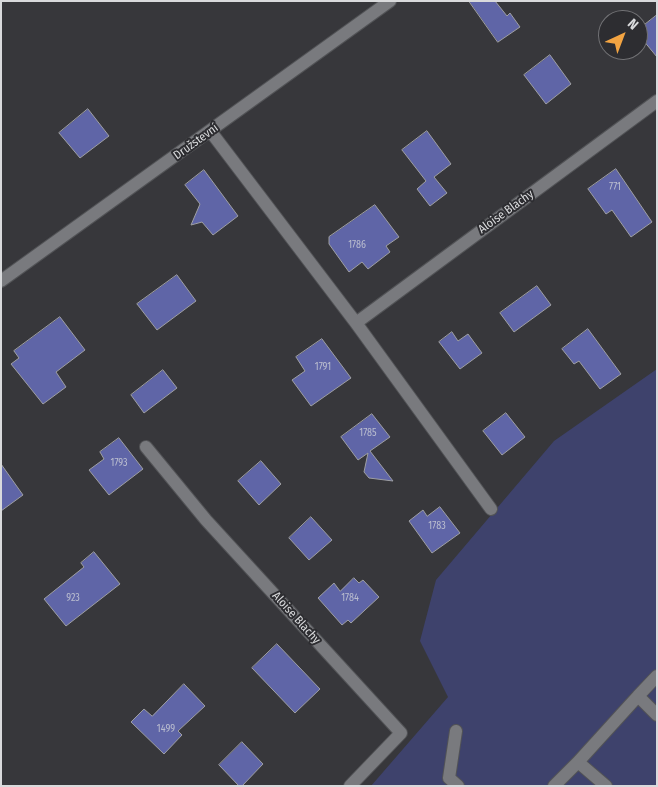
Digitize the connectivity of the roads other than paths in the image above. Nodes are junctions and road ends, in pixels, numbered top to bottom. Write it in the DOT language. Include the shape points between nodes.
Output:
graph roads {
  1 [pos="390,1"];
  2 [pos="657,101"];
  3 [pos="212,132"];
  4 [pos="1,282"];
  5 [pos="356,323"];
  6 [pos="146,447"];
  7 [pos="491,509"];
  8 [pos="657,676"];
  9 [pos="638,696"];
  10 [pos="657,715"];
  11 [pos="456,731"];
  12 [pos="578,762"];
  13 [pos="350,786"];
  14 [pos="458,786"];
  15 [pos="554,786"];
  16 [pos="606,786"];
  1 -- 3 [label="street, Družstevní"];
  2 -- 5 [label="street, Aloise Blachy"];
  3 -- 4 [label="street, Družstevní"];
  3 -- 5 [label="street"];
  5 -- 7 [label="street"];
  6 -- 13 [label="street, Aloise Blachy" via="206,520 401,733"];
  8 -- 9 [label="street"];
  9 -- 10 [label="street"];
  9 -- 12 [label="street"];
  11 -- 14 [label="street" via="449,778"];
  12 -- 15 [label="street"];
  12 -- 16 [label="street"];
}
